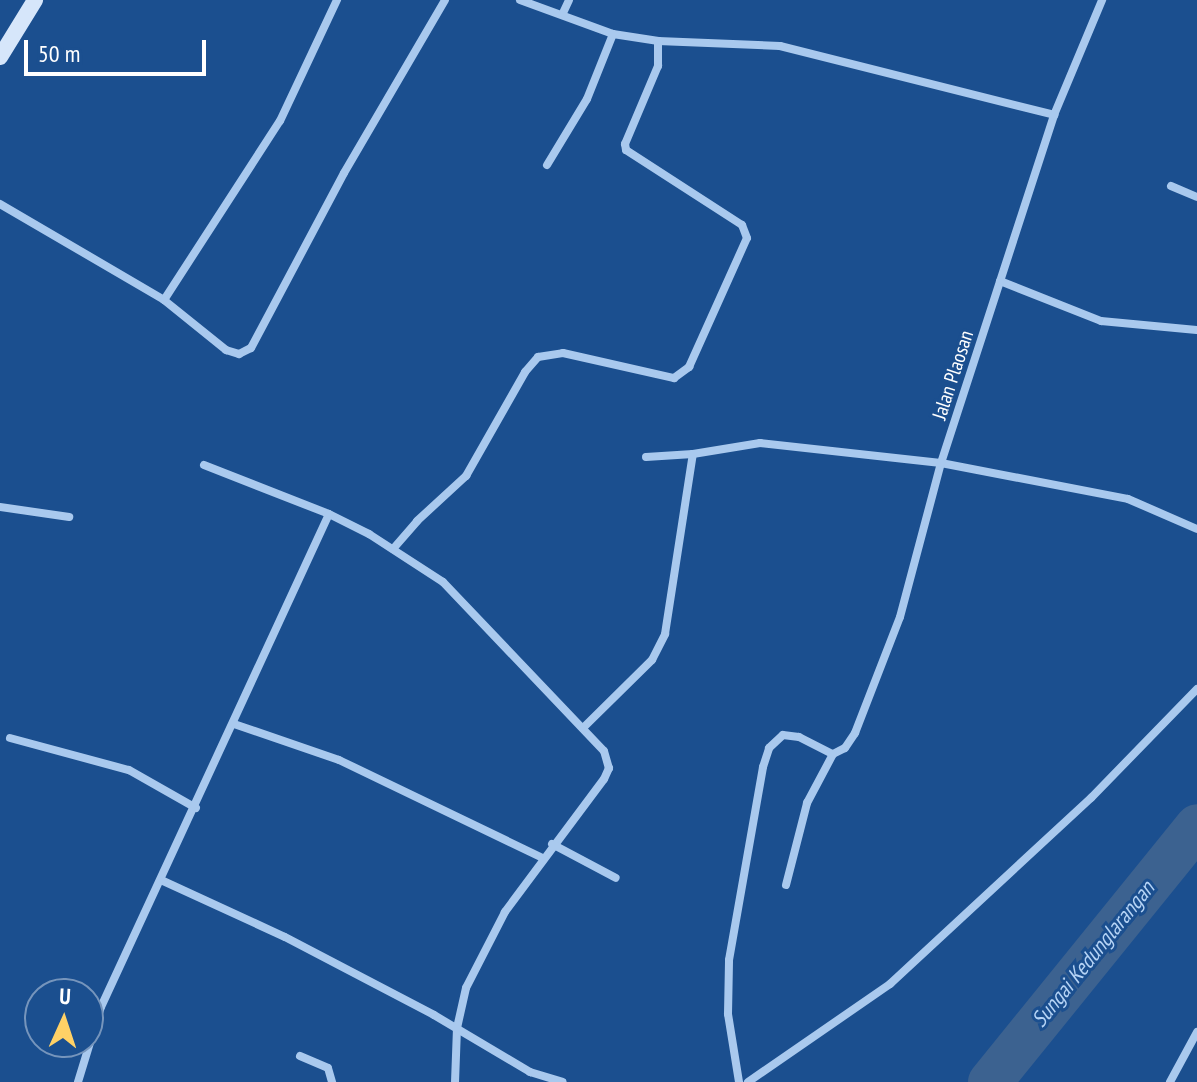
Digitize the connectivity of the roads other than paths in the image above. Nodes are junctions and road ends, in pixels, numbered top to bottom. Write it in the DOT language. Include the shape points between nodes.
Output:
graph roads {
  1 [pos="35,0"];
  2 [pos="337,0"];
  3 [pos="445,0"];
  4 [pos="520,0"];
  5 [pos="569,0"];
  6 [pos="1102,0"];
  7 [pos="563,13"];
  8 [pos="613,34"];
  9 [pos="658,41"];
  10 [pos="0,57"];
  11 [pos="1054,115"];
  12 [pos="547,165"];
  13 [pos="1171,186"];
  14 [pos="1197,197"];
  15 [pos="0,204"];
  16 [pos="1000,281"];
  17 [pos="164,300"];
  18 [pos="1197,330"];
  19 [pos="693,454"];
  20 [pos="646,457"];
  21 [pos="941,463"];
  22 [pos="204,465"];
  23 [pos="0,507"];
  24 [pos="329,514"];
  25 [pos="69,517"];
  26 [pos="1197,529"];
  27 [pos="393,549"];
  28 [pos="1197,689"];
  29 [pos="234,724"];
  30 [pos="583,728"];
  31 [pos="10,738"];
  32 [pos="833,754"];
  33 [pos="196,808"];
  34 [pos="552,844"];
  35 [pos="543,858"];
  36 [pos="616,878"];
  37 [pos="161,880"];
  38 [pos="786,885"];
  39 [pos="457,1028"];
  40 [pos="1197,1032"];
  41 [pos="300,1056"];
  42 [pos="78,1082"];
  43 [pos="332,1082"];
  44 [pos="455,1082"];
  45 [pos="562,1082"];
  46 [pos="739,1082"];
  47 [pos="748,1082"];
  48 [pos="1170,1082"];
  1 -- 10 [label="main road"];
  2 -- 17 [label="street" via="280,121"];
  3 -- 17 [label="street" via="251,348 239,354 226,350"];
  4 -- 7 [label="street"];
  5 -- 7 [label="street"];
  6 -- 11 [label="street, Jalan Plaosan"];
  7 -- 8 [label="street"];
  8 -- 9 [label="street"];
  8 -- 12 [label="street" via="587,99"];
  9 -- 11 [label="street" via="780,46"];
  9 -- 27 [label="street" via="658,66 626,150 742,225 747,238 689,367 674,378 563,353 538,357 466,476"];
  11 -- 16 [label="street, Jalan Plaosan"];
  13 -- 14 [label="street"];
  15 -- 17 [label="street"];
  16 -- 18 [label="street" via="1101,321"];
  16 -- 21 [label="street, Jalan Plaosan"];
  19 -- 20 [label="street"];
  19 -- 21 [label="street" via="760,443"];
  19 -- 30 [label="street" via="665,634 652,660"];
  21 -- 26 [label="street" via="1128,499"];
  21 -- 32 [label="street, Jalan Plaosan" via="900,617 855,733"];
  22 -- 24 [label="street"];
  23 -- 25 [label="street"];
  24 -- 27 [label="street"];
  24 -- 29 [label="street"];
  27 -- 30 [label="street" via="443,582"];
  28 -- 47 [label="street" via="1091,798 890,984"];
  29 -- 33 [label="street"];
  29 -- 35 [label="street" via="339,760"];
  30 -- 34 [label="street" via="604,751 609,768"];
  31 -- 33 [label="street" via="129,770"];
  32 -- 38 [label="street, Jalan Plaosan" via="807,803"];
  32 -- 46 [label="street" via="783,735 769,748 763,767 729,960 728,1014"];
  33 -- 37 [label="street"];
  34 -- 35 [label="street"];
  34 -- 36 [label="street"];
  35 -- 39 [label="street" via="485,947 466,988"];
  37 -- 39 [label="street" via="285,937"];
  37 -- 42 [label="street" via="101,1007"];
  39 -- 44 [label="street"];
  39 -- 45 [label="street" via="530,1072"];
  40 -- 48 [label="street"];
  41 -- 43 [label="street" via="328,1068"];
}
